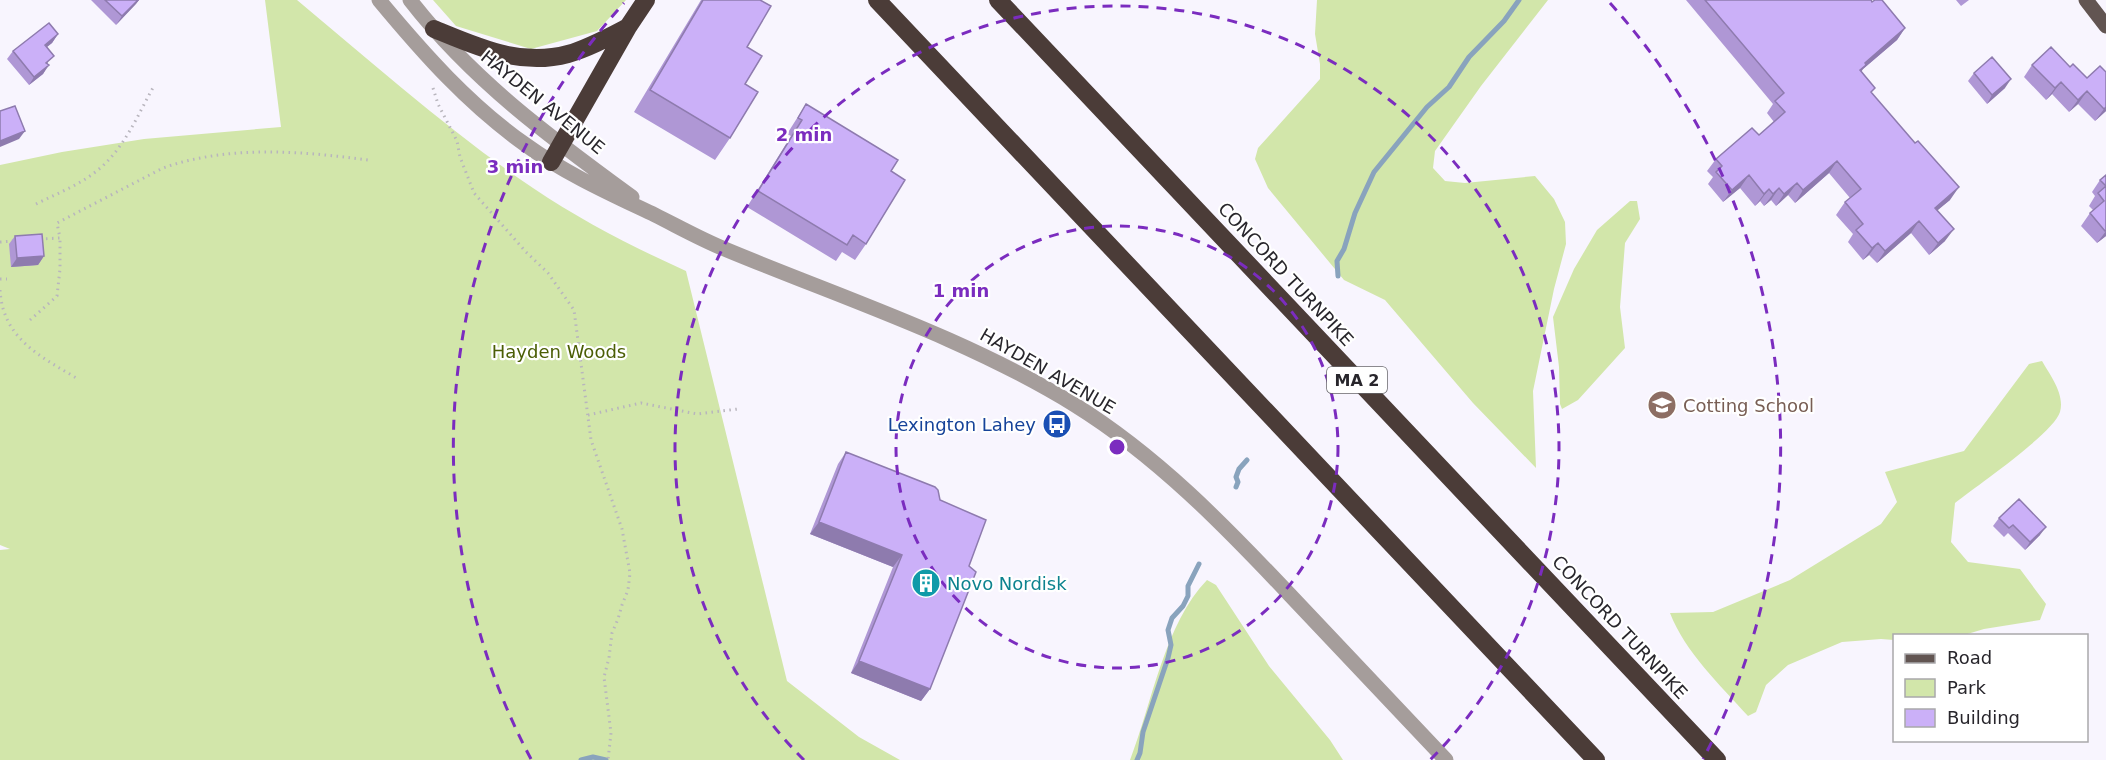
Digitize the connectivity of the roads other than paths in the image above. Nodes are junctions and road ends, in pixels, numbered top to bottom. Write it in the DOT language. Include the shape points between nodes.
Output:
graph roads {
  1 [pos="379,0"];
  2 [pos="410,0"];
  3 [pos="646,0"];
  4 [pos="877,0"];
  5 [pos="998,0"];
  6 [pos="2086,0"];
  7 [pos="2106,26"];
  8 [pos="628,27"];
  9 [pos="434,29"];
  10 [pos="561,145"];
  11 [pos="551,162"];
  12 [pos="664,219"];
  13 [pos="1446,760"];
  14 [pos="1596,760"];
  15 [pos="1717,760"];
  1 -- 11 [label="street, HAYDEN AVENUE" via="427,57 470,99 502,128"];
  2 -- 9 [label="street, HAYDEN AVENUE"];
  3 -- 8 [label="highway"];
  4 -- 14 [label="highway"];
  5 -- 15 [label="highway, CONCORD TURNPIKE / MA 2"];
  6 -- 7 [label="main road"];
  8 -- 9 [label="highway" via="578,50 536,58 492,52"];
  8 -- 10 [label="highway"];
  9 -- 10 [label="street, HAYDEN AVENUE" via="491,88"];
  10 -- 11 [label="highway"];
  10 -- 12 [label="street, HAYDEN AVENUE"];
  11 -- 12 [label="street, HAYDEN AVENUE"];
  12 -- 13 [label="street, HAYDEN AVENUE" via="724,249 976,351 1034,381 1107,427 1210,513"];
}
